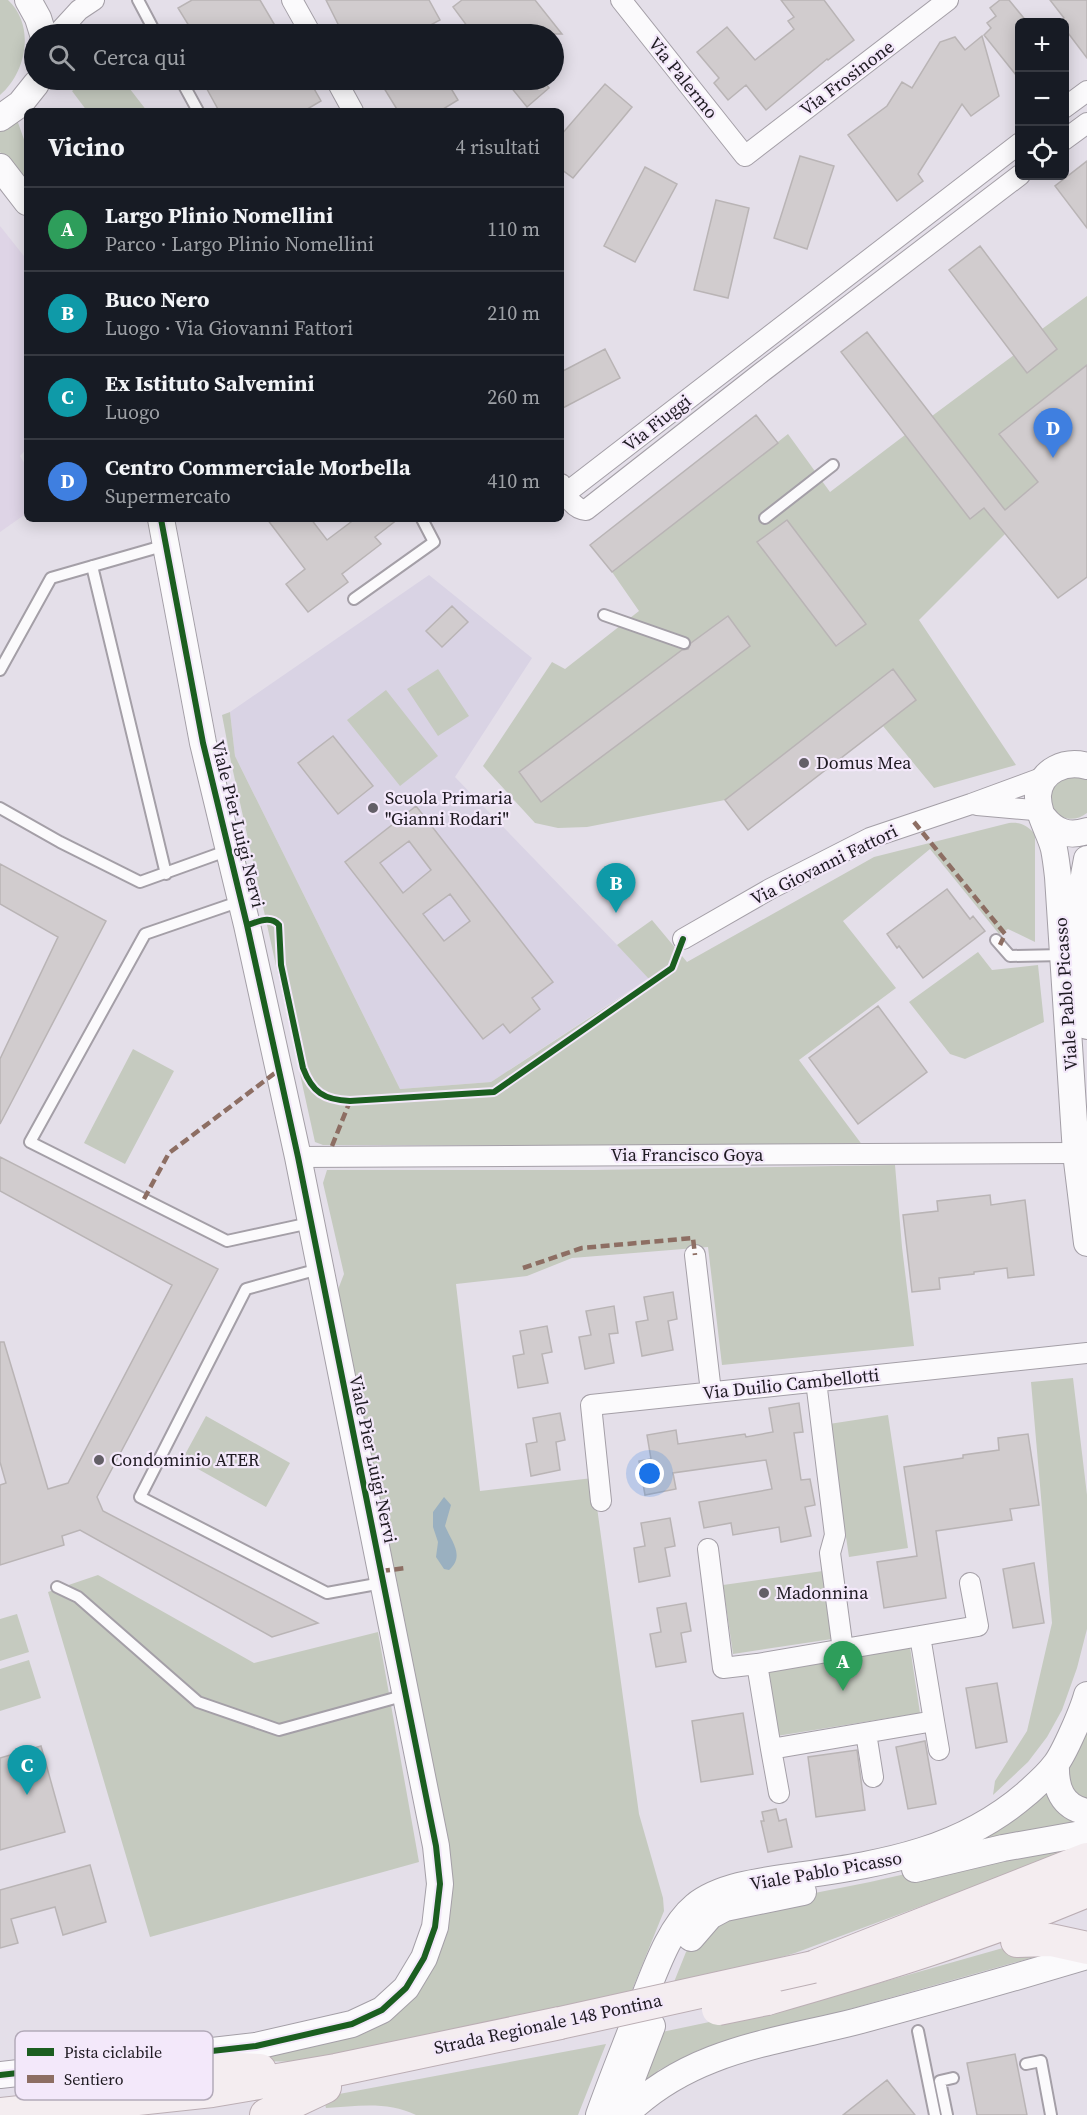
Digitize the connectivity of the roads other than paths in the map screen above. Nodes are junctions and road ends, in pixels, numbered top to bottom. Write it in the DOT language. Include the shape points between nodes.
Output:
graph roads {
  1 [pos="28,0"];
  2 [pos="94,0"];
  3 [pos="138,0"];
  4 [pos="292,0"];
  5 [pos="621,0"];
  6 [pos="948,0"];
  7 [pos="40,24"];
  8 [pos="66,24"];
  9 [pos="151,24"];
  10 [pos="305,24"];
  11 [pos="30,90"];
  12 [pos="34,90"];
  13 [pos="186,90"];
  14 [pos="341,90"];
  15 [pos="1087,91"];
  16 [pos="1069,105"];
  17 [pos="29,108"];
  18 [pos="196,108"];
  19 [pos="351,108"];
  20 [pos="0,118"];
  21 [pos="1087,123"];
  22 [pos="1069,137"];
  23 [pos="1015,147"];
  24 [pos="745,156"];
  25 [pos="997,160"];
  26 [pos="0,167"];
  27 [pos="1015,177"];
  28 [pos="1015,179"];
  29 [pos="24,198"];
  30 [pos="890,241"];
  31 [pos="907,261"];
  32 [pos="779,328"];
  33 [pos="795,347"];
  34 [pos="748,353"];
  35 [pos="762,372"];
  36 [pos="833,465"];
  37 [pos="564,488"];
  38 [pos="564,491"];
  39 [pos="765,518"];
  40 [pos="162,522"];
  41 [pos="424,522"];
  42 [pos="166,544"];
  43 [pos="92,566"];
  44 [pos="354,599"];
  45 [pos="604,615"];
  46 [pos="684,643"];
  47 [pos="0,670"];
  48 [pos="1084,764"];
  49 [pos="1047,776"];
  50 [pos="971,804"];
  51 [pos="0,808"];
  52 [pos="1041,813"];
  53 [pos="1087,831"];
  54 [pos="229,850"];
  55 [pos="1087,859"];
  56 [pos="166,874"];
  57 [pos="242,901"];
  58 [pos="684,939"];
  59 [pos="996,940"];
  60 [pos="1063,955"];
  61 [pos="1087,1026"];
  62 [pos="1076,1153"];
  63 [pos="298,1157"];
  64 [pos="310,1223"];
  65 [pos="1087,1243"];
  66 [pos="695,1255"];
  67 [pos="319,1269"];
  68 [pos="1087,1353"];
  69 [pos="816,1381"];
  70 [pos="711,1392"];
  71 [pos="602,1501"];
  72 [pos="708,1549"];
  73 [pos="383,1583"];
  74 [pos="970,1583"];
  75 [pos="57,1587"];
  76 [pos="920,1636"];
  77 [pos="843,1650"];
  78 [pos="757,1664"];
  79 [pos="406,1695"];
  80 [pos="1087,1695"];
  81 [pos="934,1721"];
  82 [pos="866,1733"];
  83 [pos="771,1749"];
  84 [pos="939,1750"];
  85 [pos="1056,1764"];
  86 [pos="873,1777"];
  87 [pos="779,1793"];
  88 [pos="1087,1812"];
  89 [pos="1087,1833"];
  90 [pos="1087,1859"];
  91 [pos="1087,1886"];
  92 [pos="1087,1891"];
  93 [pos="1087,1915"];
  94 [pos="1017,1941"];
  95 [pos="1087,1948"];
  96 [pos="1087,1956"];
  97 [pos="813,1967"];
  98 [pos="767,1999"];
  99 [pos="918,2031"];
  100 [pos="561,2032"];
  101 [pos="213,2050"];
  102 [pos="1026,2064"];
  103 [pos="213,2068"];
  104 [pos="15,2073"];
  105 [pos="0,2075"];
  106 [pos="953,2078"];
  107 [pos="330,2079"];
  108 [pos="213,2091"];
  109 [pos="213,2097"];
  110 [pos="129,2100"];
  111 [pos="196,2100"];
  112 [pos="0,2114"];
  113 [pos="101,2115"];
  114 [pos="266,2115"];
  115 [pos="599,2115"];
  116 [pos="618,2115"];
  117 [pos="625,2115"];
  118 [pos="936,2115"];
  119 [pos="947,2115"];
  120 [pos="1051,2115"];
  1 -- 7 [label="street"];
  2 -- 8 [label="street"];
  3 -- 9 [label="lane"];
  4 -- 10 [label="street"];
  5 -- 24 [label="street, Via Palermo"];
  6 -- 24 [label="street, Via Frosinone"];
  11 -- 20 [label="street" via="20,104"];
  12 -- 17 [label="street"];
  13 -- 18 [label="lane"];
  14 -- 19 [label="street"];
  15 -- 16 [label="street"];
  21 -- 22 [label="street"];
  23 -- 25 [label="street, Via Fiuggi"];
  25 -- 27 [label="street, Via Fiuggi"];
  25 -- 30 [label="street, Via Fiuggi"];
  26 -- 29 [label="street"];
  28 -- 31 [label="street, Via Fiuggi"];
  30 -- 31 [label="street"];
  30 -- 32 [label="street, Via Fiuggi"];
  31 -- 33 [label="street, Via Fiuggi"];
  32 -- 33 [label="street"];
  32 -- 34 [label="street, Via Fiuggi"];
  33 -- 35 [label="street, Via Fiuggi"];
  34 -- 35 [label="street"];
  34 -- 37 [label="street, Via Fiuggi"];
  35 -- 38 [label="street, Via Fiuggi" via="586,510 579,510"];
  36 -- 39 [label="lane"];
  40 -- 42 [label="street, Viale Pier Luigi Nervi"];
  41 -- 44 [label="lane" via="434,542"];
  42 -- 43 [label="lane"];
  42 -- 54 [label="street, Viale Pier Luigi Nervi" via="203,743"];
  43 -- 47 [label="lane" via="51,578"];
  43 -- 56 [label="lane"];
  45 -- 46 [label="lane"];
  48 -- 49 [label="street" via="1059,766"];
  49 -- 50 [label="street, Via Giovanni Fattori"];
  49 -- 52 [label="street, Viale Pablo Picasso" via="1038,796"];
  50 -- 52 [label="street, Via Giovanni Fattori"];
  50 -- 58 [label="street, Via Giovanni Fattori" via="870,838"];
  51 -- 56 [label="lane" via="140,882"];
  52 -- 53 [label="street" via="1055,829 1072,834"];
  52 -- 60 [label="street, Viale Pablo Picasso" via="1057,868"];
  54 -- 56 [label="lane"];
  54 -- 57 [label="street, Viale Pier Luigi Nervi"];
  55 -- 61 [label="street, Viale Pablo Picasso" via="1082,884 1081,939"];
  57 -- 63 [label="street, Viale Pier Luigi Nervi"];
  57 -- 64 [label="lane" via="145,934 30,1142 227,1241"];
  59 -- 60 [label="lane" via="1010,956"];
  60 -- 62 [label="street, Viale Pablo Picasso"];
  62 -- 63 [label="street, Via Francisco Goya"];
  62 -- 65 [label="street, Viale Pablo Picasso"];
  63 -- 64 [label="street, Viale Pier Luigi Nervi"];
  64 -- 67 [label="street, Viale Pier Luigi Nervi"];
  66 -- 70 [label="street"];
  67 -- 73 [label="street, Viale Pier Luigi Nervi"];
  67 -- 73 [label="lane" via="246,1289 140,1497 327,1593"];
  68 -- 69 [label="street, Via Duilio Cambellotti"];
  69 -- 70 [label="street, Via Duilio Cambellotti"];
  69 -- 77 [label="street" via="835,1535 830,1553"];
  70 -- 71 [label="street, Via Duilio Cambellotti" via="591,1405"];
  72 -- 78 [label="street" via="723,1668"];
  73 -- 79 [label="street, Viale Pier Luigi Nervi"];
  74 -- 76 [label="street" via="978,1626"];
  75 -- 79 [label="lane" via="78,1597 198,1702 279,1730"];
  76 -- 77 [label="street"];
  76 -- 81 [label="street"];
  77 -- 78 [label="street"];
  78 -- 83 [label="street"];
  79 -- 101 [label="street, Viale Pier Luigi Nervi" via="440,1884 435,1927 424,1958 406,1988 382,2010 352,2024 256,2046"];
  80 -- 85 [label="street, Viale Pablo Picasso"];
  81 -- 82 [label="street"];
  81 -- 84 [label="street"];
  82 -- 83 [label="street"];
  82 -- 86 [label="street"];
  83 -- 87 [label="street"];
  85 -- 88 [label="street" via="1056,1781 1064,1798 1076,1809"];
  85 -- 115 [label="street, Viale Pablo Picasso" via="1010,1808 949,1842 901,1858 757,1882 709,1896 693,1907 670,1940 650,1984"];
  89 -- 116 [label="street" via="725,1908 710,1916 687,1943 672,1970"];
  90 -- 97 [label="main road"];
  91 -- 97 [label="main road, Strada Regionale 148 Pontina"];
  92 -- 98 [label="main road, Strada Regionale 148 Pontina" via="891,1964"];
  93 -- 94 [label="main road"];
  94 -- 95 [label="main road" via="1052,1940"];
  94 -- 98 [label="main road" via="840,1987"];
  96 -- 117 [label="street" via="716,2058 658,2086"];
  97 -- 100 [label="main road, Strada Regionale 148 Pontina, bridge"];
  98 -- 100 [label="main road, Strada Regionale 148 Pontina, bridge"];
  99 -- 118 [label="lane"];
  100 -- 107 [label="main road, Strada Regionale 148 Pontina"];
  102 -- 120 [label="lane" via="1041,2061"];
  103 -- 107 [label="main road" via="284,2071"];
  104 -- 105 [label="street, Viale Pier Luigi Nervi"];
  106 -- 119 [label="lane" via="940,2081"];
  107 -- 108 [label="main road, Strada Regionale 148 Pontina"];
  107 -- 109 [label="main road, Strada Regionale 148 Pontina"];
  107 -- 114 [label="main road"];
  110 -- 112 [label="main road, Strada Regionale 148 Pontina"];
  111 -- 113 [label="main road, Strada Regionale 148 Pontina"];
}
